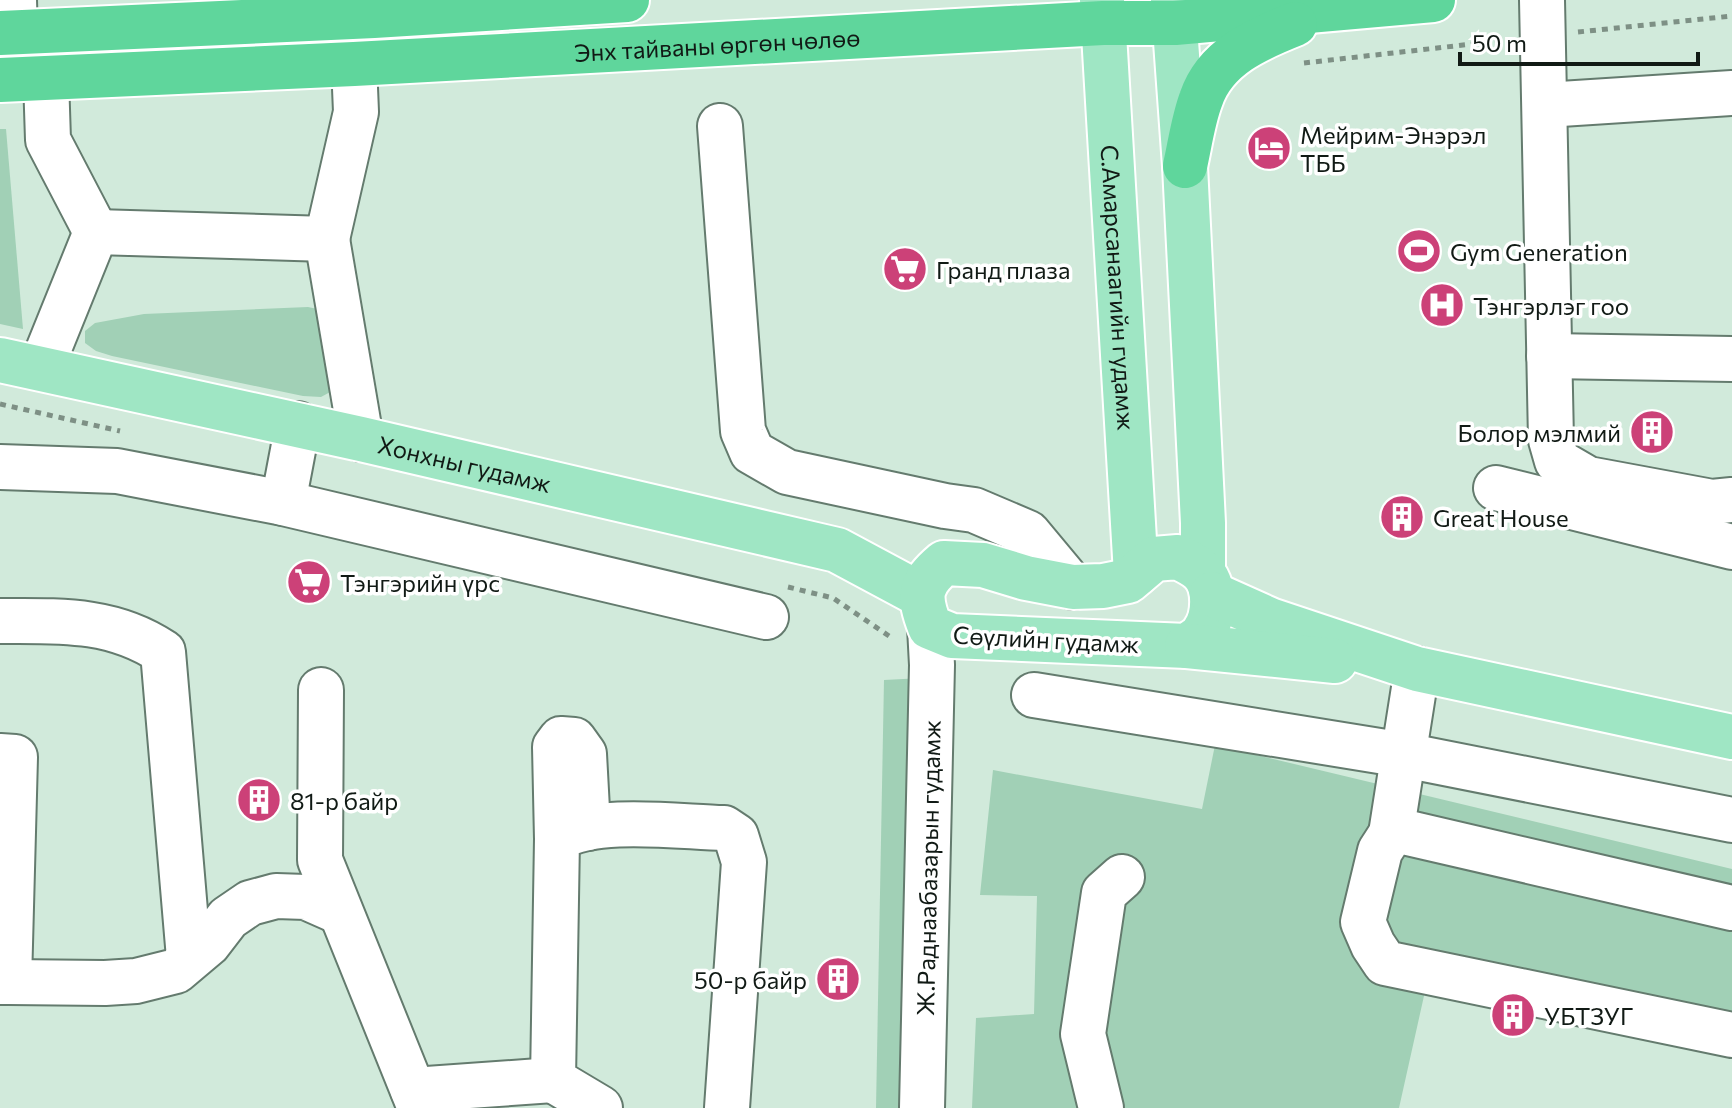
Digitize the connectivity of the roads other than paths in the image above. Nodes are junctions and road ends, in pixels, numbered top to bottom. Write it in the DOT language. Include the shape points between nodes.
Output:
graph roads {
  1 [pos="627,0"];
  2 [pos="1433,0"];
  3 [pos="580,2"];
  4 [pos="1328,10"];
  5 [pos="1103,12"];
  6 [pos="1174,12"];
  7 [pos="1543,18"];
  8 [pos="10,22"];
  9 [pos="354,64"];
  10 [pos="46,78"];
  11 [pos="0,80"];
  12 [pos="1732,93"];
  13 [pos="1545,105"];
  14 [pos="720,126"];
  15 [pos="1185,166"];
  16 [pos="96,232"];
  17 [pos="327,239"];
  18 [pos="1549,356"];
  19 [pos="1732,359"];
  20 [pos="21,364"];
  21 [pos="298,424"];
  22 [pos="361,439"];
  23 [pos="0,467"];
  24 [pos="1496,488"];
  25 [pos="1732,500"];
  26 [pos="283,503"];
  27 [pos="1732,547"];
  28 [pos="1136,574"];
  29 [pos="1207,583"];
  30 [pos="1073,587"];
  31 [pos="925,611"];
  32 [pos="766,617"];
  33 [pos="0,621"];
  34 [pos="1187,646"];
  35 [pos="1417,669"];
  36 [pos="321,690"];
  37 [pos="1034,695"];
  38 [pos="1732,737"];
  39 [pos="1404,755"];
  40 [pos="0,756"];
  41 [pos="1732,820"];
  42 [pos="1391,834"];
  43 [pos="1122,877"];
  44 [pos="1732,908"];
  45 [pos="340,912"];
  46 [pos="189,958"];
  47 [pos="5,982"];
  48 [pos="1732,1035"];
  49 [pos="553,1080"];
  50 [pos="416,1099"];
  51 [pos="600,1108"];
  52 [pos="727,1108"];
  53 [pos="922,1108"];
  54 [pos="1101,1108"];
  1 -- 3 [label="highway, Энх тайваны өргөн чөлөө"];
  2 -- 4 [label="highway, Энх тайваны өргөн чөлөө"];
  3 -- 8 [label="highway, Энх тайваны өргөн чөлөө"];
  4 -- 6 [label="highway, Энх тайваны өргөн чөлөө"];
  4 -- 15 [label="highway" via="1261,37 1212,76 1201,98"];
  5 -- 6 [label="highway, Энх тайваны өргөн чөлөө"];
  5 -- 9 [label="highway, Энх тайваны өргөн чөлөө"];
  5 -- 28 [label="main road, С.Амарсанаагийн гудамж"];
  6 -- 15 [label="main road"];
  7 -- 13 [label="street"];
  9 -- 10 [label="highway, Энх тайваны өргөн чөлөө"];
  9 -- 17 [label="street" via="356,112"];
  10 -- 11 [label="highway, Энх тайваны өргөн чөлөө"];
  10 -- 16 [label="street" via="48,140"];
  12 -- 13 [label="street"];
  13 -- 18 [label="street"];
  14 -- 30 [label="street" via="743,431 752,452 787,472 974,510 1028,533"];
  15 -- 29 [label="main road"];
  16 -- 17 [label="street"];
  16 -- 20 [label="street"];
  17 -- 22 [label="street"];
  18 -- 19 [label="street"];
  18 -- 25 [label="street" via="1551,440 1557,461 1588,479 1712,502"];
  20 -- 21 [label="main road, Хонхны гудамж"];
  21 -- 22 [label="main road, Хонхны гудамж"];
  21 -- 26 [label="street"];
  22 -- 31 [label="main road, Хонхны гудамж" via="837,550"];
  23 -- 26 [label="street" via="117,471"];
  24 -- 27 [label="street"];
  26 -- 32 [label="street"];
  28 -- 29 [label="main road" via="1154,559 1178,557"];
  28 -- 30 [label="main road" via="1128,581"];
  29 -- 34 [label="main road" via="1211,613 1203,634"];
  29 -- 35 [label="main road" via="1270,620"];
  30 -- 31 [label="main road" via="983,565 944,563 928,576"];
  31 -- 34 [label="main road, Сөүлийн гудамж" via="952,636"];
  31 -- 53 [label="street, Ж.Раднаабазарын гудамж" via="932,665"];
  33 -- 46 [label="street" via="116,628 163,652"];
  34 -- 35 [label="main road, Сөүлийн гудамж"];
  35 -- 38 [label="main road"];
  35 -- 39 [label="street"];
  36 -- 45 [label="street" via="320,860"];
  37 -- 39 [label="street"];
  39 -- 41 [label="street"];
  39 -- 42 [label="street"];
  40 -- 47 [label="street" via="15,757"];
  42 -- 44 [label="street" via="1404,832"];
  42 -- 48 [label="street" via="1380,851 1363,922 1385,963"];
  43 -- 54 [label="street" via="1104,893 1083,1034"];
  45 -- 46 [label="street" via="306,897 276,896 250,903"];
  45 -- 50 [label="street"];
  46 -- 47 [label="street" via="176,971 136,981"];
  49 -- 50 [label="street"];
  49 -- 51 [label="street"];
  49 -- 52 [label="street" via="573,834 605,825 724,828 736,836 744,862"];
}
